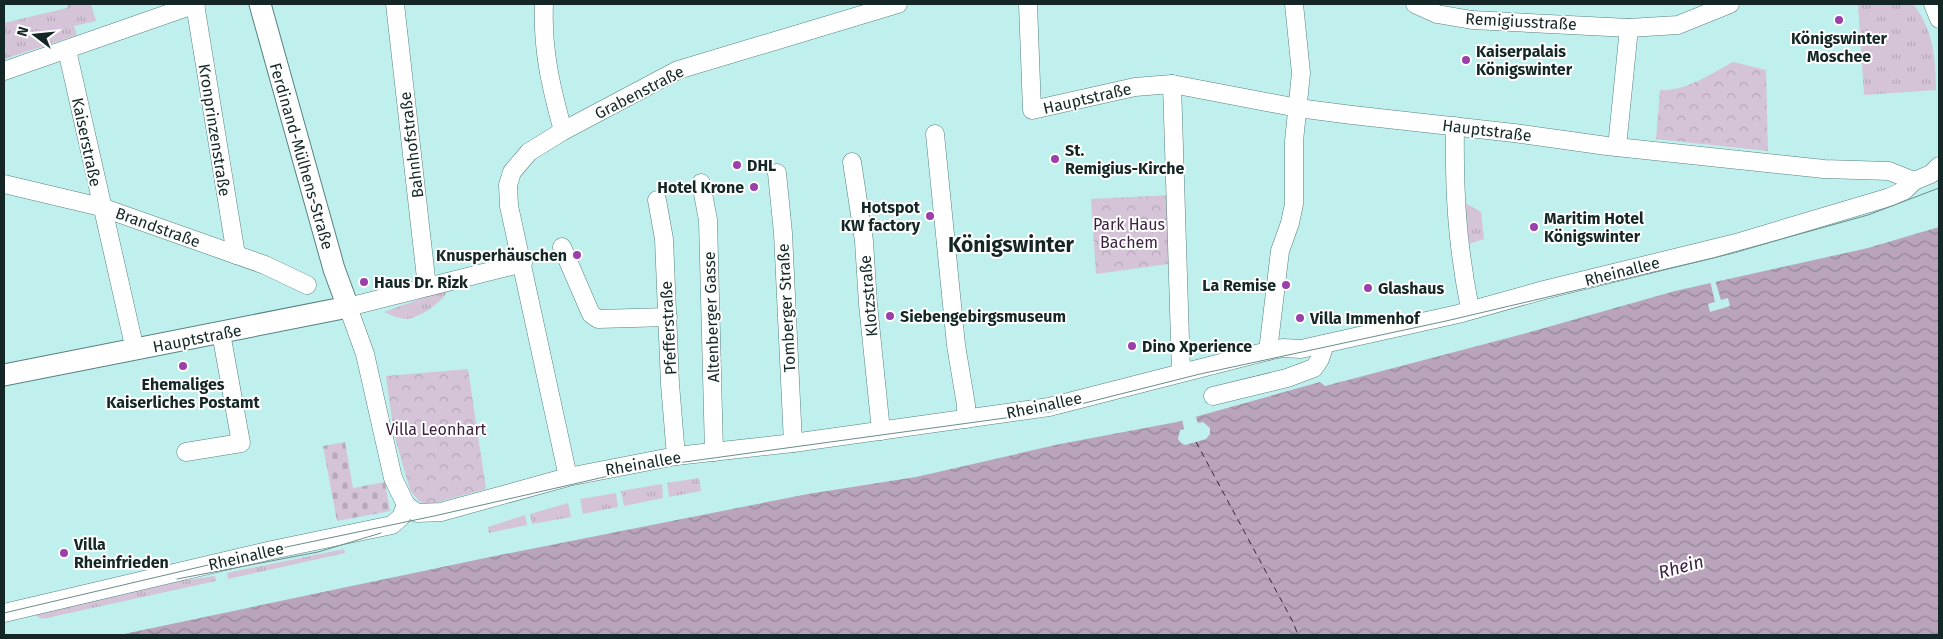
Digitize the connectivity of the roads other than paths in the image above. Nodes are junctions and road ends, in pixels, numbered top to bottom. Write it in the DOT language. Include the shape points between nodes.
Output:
graph roads {
  1 [pos="195,4"];
  2 [pos="260,4"];
  3 [pos="395,4"];
  4 [pos="544,4"];
  5 [pos="898,4"];
  6 [pos="1294,4"];
  7 [pos="1415,4"];
  8 [pos="1730,4"];
  9 [pos="1933,4"];
  10 [pos="876,7"];
  11 [pos="1029,11"];
  12 [pos="1939,20"];
  13 [pos="1629,28"];
  14 [pos="67,50"];
  15 [pos="4,71"];
  16 [pos="1172,84"];
  17 [pos="1298,108"];
  18 [pos="1455,126"];
  19 [pos="563,131"];
  20 [pos="935,134"];
  21 [pos="1617,147"];
  22 [pos="852,162"];
  23 [pos="1939,166"];
  24 [pos="777,173"];
  25 [pos="1914,181"];
  26 [pos="701,183"];
  27 [pos="4,184"];
  28 [pos="657,200"];
  29 [pos="101,207"];
  30 [pos="562,247"];
  31 [pos="236,255"];
  32 [pos="523,263"];
  33 [pos="334,269"];
  34 [pos="307,285"];
  35 [pos="427,287"];
  36 [pos="389,296"];
  37 [pos="348,307"];
  38 [pos="1470,309"];
  39 [pos="320,313"];
  40 [pos="668,317"];
  41 [pos="222,333"];
  42 [pos="359,336"];
  43 [pos="1325,344"];
  44 [pos="1301,349"];
  45 [pos="135,350"];
  46 [pos="1268,351"];
  47 [pos="1181,372"];
  48 [pos="4,375"];
  49 [pos="1293,375"];
  50 [pos="1213,396"];
  51 [pos="966,419"];
  52 [pos="882,431"];
  53 [pos="793,443"];
  54 [pos="186,452"];
  55 [pos="714,452"];
  56 [pos="676,456"];
  57 [pos="568,477"];
  58 [pos="406,505"];
  59 [pos="4,613"];
  1 -- 14 [label="street"];
  1 -- 31 [label="street, Kronprinzenstraße"];
  2 -- 33 [label="main road, Ferdinand-Mülhens-Straße"];
  3 -- 35 [label="street, Bahnhofstraße"];
  4 -- 19 [label="street" via="543,37 548,76"];
  5 -- 10 [label="street, Grabenstraße"];
  6 -- 17 [label="street" via="1301,73"];
  7 -- 13 [label="street, Remigiusstraße" via="1437,14 1472,20"];
  8 -- 13 [label="street, Remigiusstraße" via="1678,25"];
  9 -- 12 [label="street"];
  10 -- 19 [label="street, Grabenstraße" via="678,70"];
  11 -- 16 [label="street, Hauptstraße" via="1032,110 1135,87"];
  13 -- 21 [label="street"];
  14 -- 15 [label="street"];
  14 -- 29 [label="street, Kaiserstraße"];
  16 -- 17 [label="street, Hauptstraße"];
  16 -- 47 [label="street"];
  17 -- 18 [label="street, Hauptstraße"];
  17 -- 46 [label="street" via="1294,140 1294,204 1280,251"];
  18 -- 21 [label="street, Hauptstraße"];
  18 -- 38 [label="street" via="1455,208"];
  19 -- 32 [label="street, Grabenstraße" via="529,152 512,172 508,185 509,206"];
  20 -- 51 [label="street"];
  21 -- 25 [label="street, Hauptstraße" via="1824,169 1889,171"];
  22 -- 52 [label="street, Klotzstraße" via="864,241"];
  23 -- 25 [label="street" via="1931,174"];
  24 -- 53 [label="street, Tomberger Straße"];
  25 -- 38 [label="street, Rheinallee" via="1890,197 1736,243"];
  26 -- 55 [label="street, Altenberger Gasse" via="708,220"];
  27 -- 29 [label="street, Brandstraße"];
  28 -- 40 [label="street, Pfefferstraße" via="664,238"];
  29 -- 31 [label="street, Brandstraße"];
  29 -- 45 [label="street, Kaiserstraße"];
  30 -- 40 [label="street" via="591,314 598,319"];
  31 -- 34 [label="street, Brandstraße"];
  32 -- 35 [label="street, Hauptstraße"];
  32 -- 57 [label="street, Grabenstraße"];
  33 -- 37 [label="main road, Ferdinand-Mülhens-Straße"];
  33 -- 39 [label="main road" via="328,297"];
  35 -- 36 [label="street, Hauptstraße"];
  36 -- 37 [label="street, Hauptstraße"];
  36 -- 42 [label="street, Hauptstraße" via="369,311"];
  37 -- 39 [label="main road, Hauptstraße"];
  37 -- 42 [label="street"];
  38 -- 43 [label="street, Rheinallee"];
  39 -- 41 [label="main road, Hauptstraße"];
  40 -- 56 [label="street, Pfefferstraße"];
  41 -- 45 [label="main road, Hauptstraße"];
  41 -- 54 [label="street" via="241,443"];
  42 -- 58 [label="street" via="393,478"];
  43 -- 44 [label="street, Rheinallee"];
  43 -- 49 [label="street" via="1314,368"];
  44 -- 46 [label="street, Rheinallee"];
  44 -- 49 [label="street" via="1303,362"];
  45 -- 48 [label="main road, Hauptstraße"];
  46 -- 47 [label="street, Rheinallee"];
  47 -- 51 [label="street, Rheinallee" via="1049,407"];
  49 -- 50 [label="street"];
  51 -- 52 [label="street, Rheinallee"];
  52 -- 53 [label="street, Rheinallee"];
  53 -- 55 [label="street, Rheinallee"];
  55 -- 56 [label="street, Rheinallee"];
  56 -- 57 [label="street, Rheinallee"];
  57 -- 58 [label="street, Rheinallee" via="441,512 417,513"];
  58 -- 59 [label="street, Rheinallee" via="401,517 392,525"];
}
